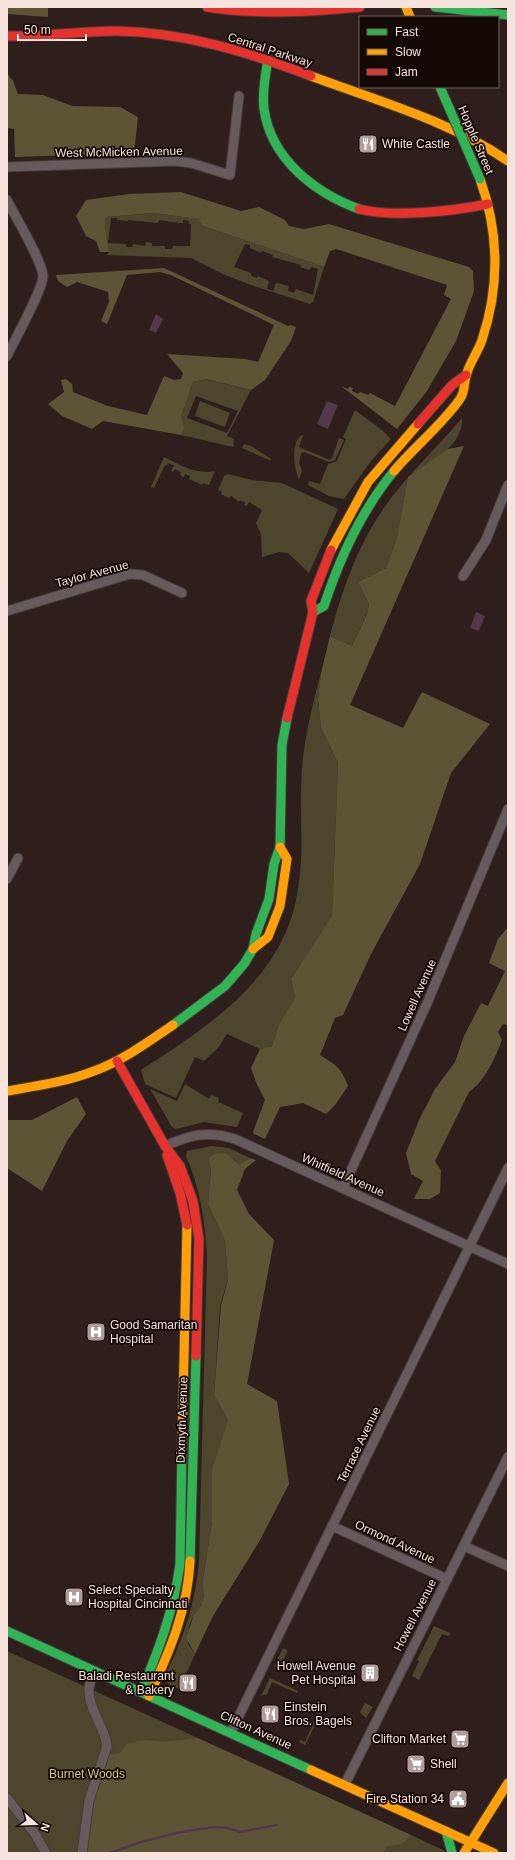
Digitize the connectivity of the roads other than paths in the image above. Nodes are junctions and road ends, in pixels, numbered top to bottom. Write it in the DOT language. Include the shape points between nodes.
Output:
graph roads {
  1 [pos="207,7"];
  2 [pos="360,7"];
  3 [pos="435,7"];
  4 [pos="508,15"];
  5 [pos="7,36"];
  6 [pos="268,60"];
  7 [pos="440,88"];
  8 [pos="239,96"];
  9 [pos="508,161"];
  10 [pos="7,167"];
  11 [pos="7,200"];
  12 [pos="488,204"];
  13 [pos="7,356"];
  14 [pos="466,375"];
  15 [pos="508,486"];
  16 [pos="463,576"];
  17 [pos="182,593"];
  18 [pos="7,611"];
  19 [pos="313,612"];
  20 [pos="508,809"];
  21 [pos="280,847"];
  22 [pos="18,858"];
  23 [pos="7,879"];
  24 [pos="253,949"];
  25 [pos="117,1061"];
  26 [pos="7,1091"];
  27 [pos="165,1146"];
  28 [pos="508,1168"];
  29 [pos="343,1188"];
  30 [pos="470,1246"];
  31 [pos="508,1264"];
  32 [pos="508,1457"];
  33 [pos="332,1526"];
  34 [pos="464,1546"];
  35 [pos="508,1566"];
  36 [pos="447,1579"];
  37 [pos="7,1631"];
  38 [pos="95,1671"];
  39 [pos="145,1694"];
  40 [pos="231,1732"];
  41 [pos="508,1782"];
  42 [pos="345,1784"];
  43 [pos="7,1798"];
  44 [pos="446,1831"];
  45 [pos="471,1843"];
  46 [pos="46,1853"];
  47 [pos="82,1853"];
  48 [pos="452,1853"];
  49 [pos="464,1853"];
  50 [pos="494,1853"];
  1 -- 2 [label="main road" via="245,12"];
  3 -- 4 [label="main road"];
  5 -- 6 [label="main road, Central Parkway" via="101,32 166,35 218,45"];
  6 -- 9 [label="main road, Central Parkway" via="478,141"];
  6 -- 12 [label="main road" via="264,102 270,130 283,154 306,180 318,189 346,206 368,212 457,210"];
  7 -- 12 [label="main road, Hopple Street, bridge" via="480,179"];
  8 -- 10 [label="street, West McMicken Avenue" via="230,175 191,163 175,161"];
  11 -- 13 [label="street" via="43,276"];
  12 -- 14 [label="main road, Hopple Street" via="495,233 495,288 480,347"];
  14 -- 19 [label="main road, Hopple Street" via="464,390 451,409 396,468 363,516 339,563 324,606"];
  14 -- 19 [label="main road" via="452,384 368,482 339,532 325,563 311,601"];
  15 -- 16 [label="street" via="486,540"];
  17 -- 18 [label="street, Taylor Avenue" via="143,575 130,574"];
  19 -- 21 [label="main road" via="282,745"];
  20 -- 29 [label="street, Lowell Avenue" via="428,1001"];
  21 -- 24 [label="main road" via="274,858 269,899"];
  21 -- 24 [label="main road" via="287,859 280,906 268,937"];
  22 -- 23 [label="street"];
  24 -- 25 [label="main road" via="238,971 217,993 139,1049"];
  25 -- 26 [label="main road" via="80,1076"];
  25 -- 27 [label="main road, Dixmyth Avenue"];
  27 -- 29 [label="street, Whitfield Avenue" via="195,1135 212,1133"];
  27 -- 39 [label="main road, Dixmyth Avenue" via="175,1156 191,1193 199,1239 189,1579 176,1634"];
  28 -- 30 [label="street, Terrace Avenue"];
  29 -- 30 [label="street, Whitfield Avenue"];
  30 -- 31 [label="street, Whitfield Avenue"];
  30 -- 33 [label="street, Terrace Avenue"];
  32 -- 34 [label="street, Howell Avenue"];
  33 -- 36 [label="street, Ormond Avenue"];
  33 -- 40 [label="street, Terrace Avenue"];
  34 -- 35 [label="street"];
  34 -- 36 [label="street, Howell Avenue"];
  36 -- 42 [label="street, Howell Avenue"];
  37 -- 38 [label="main road, Clifton Avenue"];
  38 -- 39 [label="main road, Clifton Avenue"];
  38 -- 47 [label="street" via="89,1689 107,1746 90,1796"];
  39 -- 40 [label="main road, Clifton Avenue"];
  40 -- 42 [label="main road, Clifton Avenue"];
  41 -- 45 [label="main road"];
  42 -- 44 [label="main road, Clifton Avenue"];
  43 -- 46 [label="street" via="35,1834"];
  44 -- 45 [label="main road, Clifton Avenue"];
  44 -- 48 [label="main road"];
  45 -- 49 [label="main road"];
  45 -- 50 [label="main road, Clifton Avenue"];
}
